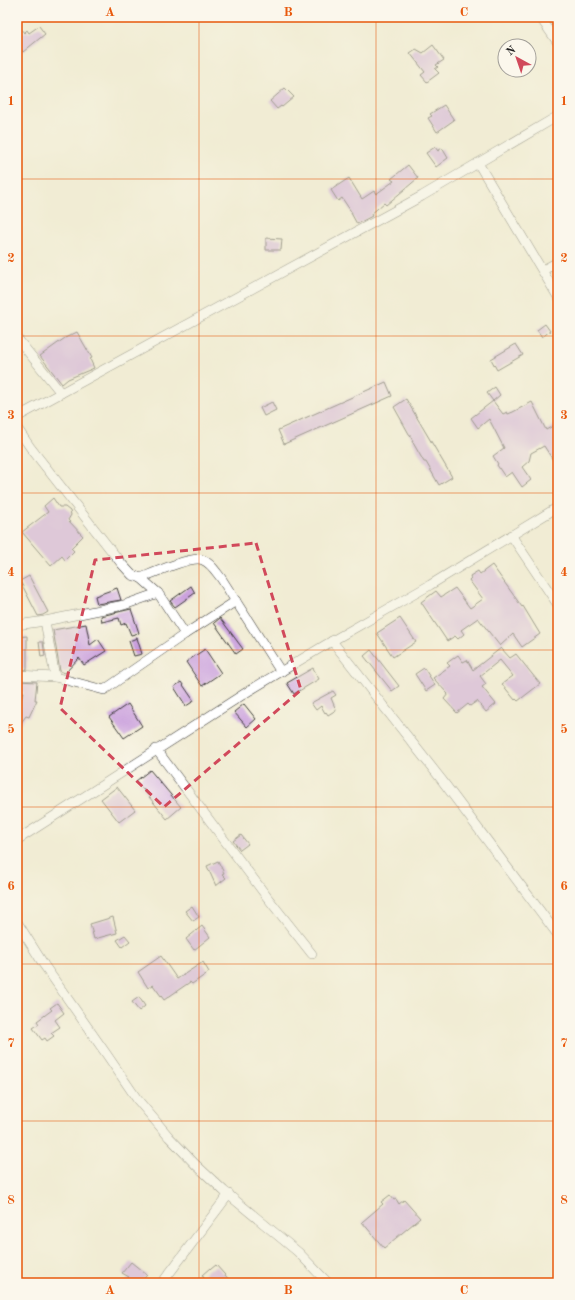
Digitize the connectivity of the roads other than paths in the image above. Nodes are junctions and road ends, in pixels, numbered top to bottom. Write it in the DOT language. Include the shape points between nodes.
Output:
graph roads {
  1 [pos="540,17"];
  2 [pos="558,43"];
  3 [pos="558,116"];
  4 [pos="478,163"];
  5 [pos="558,262"];
  6 [pos="543,270"];
  7 [pos="558,297"];
  8 [pos="17,338"];
  9 [pos="61,393"];
  10 [pos="17,417"];
  11 [pos="17,428"];
  12 [pos="558,507"];
  13 [pos="510,535"];
  14 [pos="141,578"];
  15 [pos="158,593"];
  16 [pos="236,601"];
  17 [pos="558,605"];
  18 [pos="45,621"];
  19 [pos="17,625"];
  20 [pos="185,634"];
  21 [pos="332,641"];
  22 [pos="280,672"];
  23 [pos="17,675"];
  24 [pos="55,677"];
  25 [pos="156,749"];
  26 [pos="17,840"];
  27 [pos="17,922"];
  28 [pos="558,936"];
  29 [pos="312,954"];
  30 [pos="229,1194"];
  31 [pos="162,1283"];
  32 [pos="328,1283"];
  1 -- 2 [label="street"];
  3 -- 4 [label="street"];
  4 -- 6 [label="street"];
  4 -- 9 [label="street" via="408,204"];
  5 -- 6 [label="street"];
  6 -- 7 [label="street"];
  8 -- 9 [label="street"];
  9 -- 10 [label="street"];
  11 -- 14 [label="street" via="121,563 132,575"];
  12 -- 13 [label="street"];
  13 -- 17 [label="street"];
  13 -- 21 [label="street" via="430,585"];
  14 -- 15 [label="street"];
  14 -- 16 [label="street" via="195,558 203,559 213,567"];
  15 -- 18 [label="street" via="124,605"];
  15 -- 20 [label="street"];
  16 -- 20 [label="street"];
  16 -- 22 [label="street"];
  18 -- 19 [label="street"];
  18 -- 24 [label="street"];
  20 -- 24 [label="street" via="104,690"];
  21 -- 22 [label="street"];
  21 -- 28 [label="street" via="441,779"];
  22 -- 25 [label="street"];
  23 -- 24 [label="street"];
  25 -- 26 [label="street"];
  25 -- 29 [label="street"];
  27 -- 30 [label="street" via="136,1099 195,1164"];
  30 -- 31 [label="street"];
  30 -- 32 [label="street" via="298,1252"];
}
